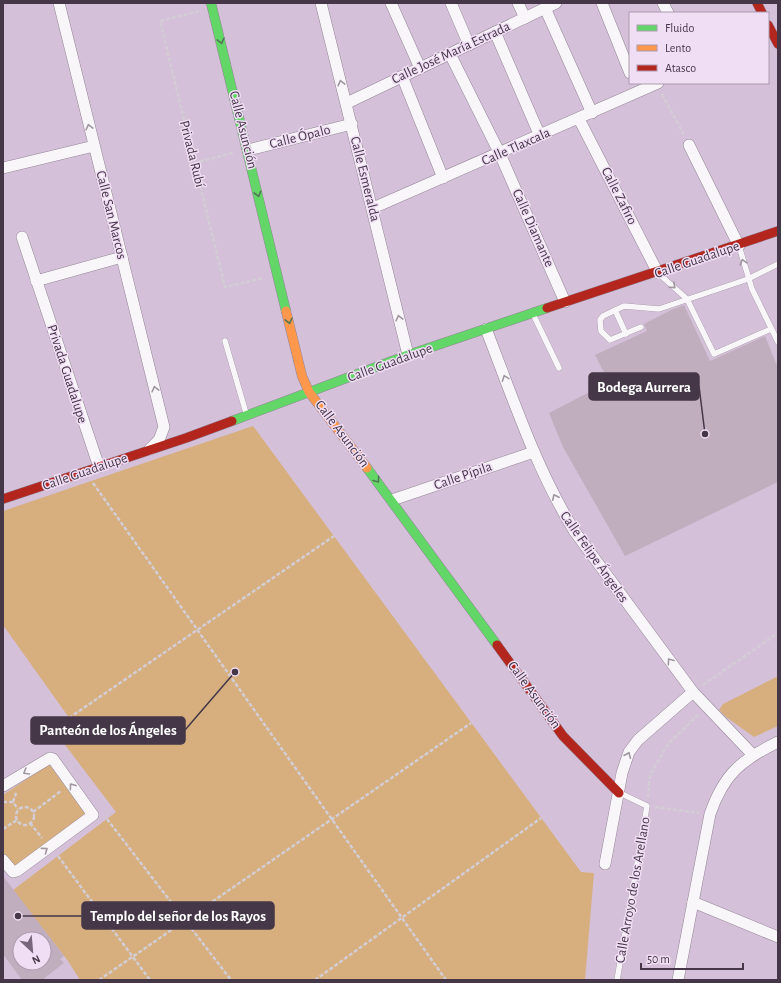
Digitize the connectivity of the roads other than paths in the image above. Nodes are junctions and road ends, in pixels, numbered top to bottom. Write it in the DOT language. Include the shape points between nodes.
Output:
graph roads {
  1 [pos="59,3"];
  2 [pos="321,3"];
  3 [pos="391,3"];
  4 [pos="450,3"];
  5 [pos="518,3"];
  6 [pos="556,3"];
  7 [pos="602,3"];
  8 [pos="663,3"];
  9 [pos="757,3"];
  10 [pos="212,6"];
  11 [pos="544,6"];
  12 [pos="668,12"];
  13 [pos="762,12"];
  14 [pos="525,18"];
  15 [pos="769,29"];
  16 [pos="495,32"];
  17 [pos="778,44"];
  18 [pos="469,45"];
  19 [pos="450,54"];
  20 [pos="420,68"];
  21 [pos="629,70"];
  22 [pos="402,76"];
  23 [pos="653,84"];
  24 [pos="636,88"];
  25 [pos="346,103"];
  26 [pos="592,113"];
  27 [pos="580,119"];
  28 [pos="352,124"];
  29 [pos="540,136"];
  30 [pos="689,144"];
  31 [pos="94,146"];
  32 [pos="248,150"];
  33 [pos="500,154"];
  34 [pos="3,168"];
  35 [pos="443,178"];
  36 [pos="373,208"];
  37 [pos="778,231"];
  38 [pos="22,238"];
  39 [pos="738,246"];
  40 [pos="122,257"];
  41 [pos="778,264"];
  42 [pos="658,273"];
  43 [pos="748,279"];
  44 [pos="36,281"];
  45 [pos="687,299"];
  46 [pos="566,302"];
  47 [pos="615,310"];
  48 [pos="532,313"];
  49 [pos="641,327"];
  50 [pos="486,329"];
  51 [pos="771,329"];
  52 [pos="626,334"];
  53 [pos="225,342"];
  54 [pos="778,342"];
  55 [pos="408,355"];
  56 [pos="559,368"];
  57 [pos="309,392"];
  58 [pos="247,415"];
  59 [pos="164,427"];
  60 [pos="186,438"];
  61 [pos="150,449"];
  62 [pos="534,452"];
  63 [pos="99,467"];
  64 [pos="3,499"];
  65 [pos="392,500"];
  66 [pos="693,692"];
  67 [pos="778,742"];
  68 [pos="752,754"];
  69 [pos="3,786"];
  70 [pos="619,792"];
  71 [pos="3,860"];
  72 [pos="605,864"];
  73 [pos="693,902"];
  74 [pos="778,937"];
  75 [pos="617,980"];
  76 [pos="678,980"];
  31 -- 1 [label="street, Calle San Marcos, one-way"];
  25 -- 2 [label="street, Calle Esmeralda, one-way"];
  3 -- 20 [label="street"];
  4 -- 18 [label="street"];
  5 -- 14 [label="street"];
  6 -- 11 [label="street, Calle José María Estrada"];
  7 -- 21 [label="street"];
  8 -- 12 [label="street"];
  9 -- 13 [label="street"];
  10 -- 32 [label="street, Calle Asunción, one-way"];
  11 -- 14 [label="street, Calle José María Estrada"];
  11 -- 26 [label="street"];
  14 -- 16 [label="street, Calle José María Estrada"];
  15 -- 17 [label="street"];
  16 -- 18 [label="street, Calle José María Estrada"];
  16 -- 29 [label="street"];
  18 -- 19 [label="street, Calle José María Estrada"];
  19 -- 20 [label="street, Calle José María Estrada"];
  19 -- 33 [label="street, Calle Diamante"];
  20 -- 22 [label="street, Calle José María Estrada"];
  22 -- 25 [label="street, Calle José María Estrada"];
  22 -- 35 [label="street"];
  23 -- 24 [label="street, Calle Tlaxcala"];
  24 -- 26 [label="street, Calle Tlaxcala"];
  25 -- 28 [label="street, Calle Esmeralda"];
  26 -- 27 [label="street, Calle Tlaxcala"];
  27 -- 29 [label="street, Calle Tlaxcala"];
  27 -- 42 [label="street, Calle Zafiro"];
  28 -- 32 [label="street, Calle Ópalo"];
  28 -- 36 [label="street, Calle Esmeralda"];
  29 -- 33 [label="street, Calle Tlaxcala"];
  30 -- 39 [label="street"];
  31 -- 34 [label="street"];
  31 -- 40 [label="street, Calle San Marcos"];
  32 -- 57 [label="street, Calle Asunción, one-way" via="302,376"];
  33 -- 35 [label="street, Calle Tlaxcala"];
  33 -- 46 [label="street, Calle Diamante"];
  35 -- 36 [label="street, Calle Tlaxcala"];
  55 -- 36 [label="street, Calle Esmeralda, one-way"];
  37 -- 39 [label="street, Calle Guadalupe"];
  38 -- 44 [label="street, Privada Guadalupe"];
  39 -- 42 [label="street, Calle Guadalupe"];
  43 -- 39 [label="lane, one-way"];
  40 -- 44 [label="street"];
  59 -- 40 [label="street, Calle San Marcos, one-way"];
  41 -- 43 [label="lane"];
  42 -- 45 [label="lane, one-way"];
  42 -- 46 [label="street, Calle Guadalupe"];
  43 -- 45 [label="lane"];
  43 -- 51 [label="lane"];
  44 -- 63 [label="street, Privada Guadalupe"];
  45 -- 47 [label="lane" via="659,309 624,306"];
  45 -- 51 [label="lane" via="714,354"];
  46 -- 48 [label="street, Calle Guadalupe"];
  47 -- 52 [label="lane"];
  47 -- 52 [label="lane" via="600,320 602,331 610,340"];
  48 -- 50 [label="street, Calle Guadalupe"];
  48 -- 56 [label="lane"];
  49 -- 52 [label="lane"];
  50 -- 55 [label="street, Calle Guadalupe"];
  62 -- 50 [label="street, Calle Felipe Ángeles, one-way"];
  51 -- 54 [label="lane"];
  53 -- 58 [label="lane"];
  55 -- 57 [label="street, Calle Guadalupe"];
  57 -- 58 [label="street, Calle Guadalupe"];
  57 -- 65 [label="street, Calle Asunción, one-way"];
  58 -- 60 [label="street, Calle Guadalupe"];
  59 -- 60 [label="street"];
  59 -- 61 [label="street" via="159,440"];
  60 -- 61 [label="street, Calle Guadalupe"];
  61 -- 63 [label="street, Calle Guadalupe"];
  62 -- 65 [label="street, Calle Pípila"];
  66 -- 62 [label="street, Calle Felipe Ángeles, one-way" via="575,532 561,510"];
  63 -- 64 [label="street, Calle Guadalupe"];
  65 -- 70 [label="street, Calle Asunción" via="563,736"];
  66 -- 68 [label="street, Calle Felipe Ángeles"];
  70 -- 66 [label="street, one-way" via="628,752 638,740"];
  67 -- 68 [label="street"];
  68 -- 73 [label="street" via="717,794 710,814"];
  71 -- 69 [label="street, one-way" via="14,872 93,815 50,758"];
  70 -- 72 [label="street"];
  70 -- 75 [label="lane, Calle Arroyo de los Arellano" via="647,806"];
  73 -- 74 [label="street"];
  73 -- 76 [label="street"];
}
